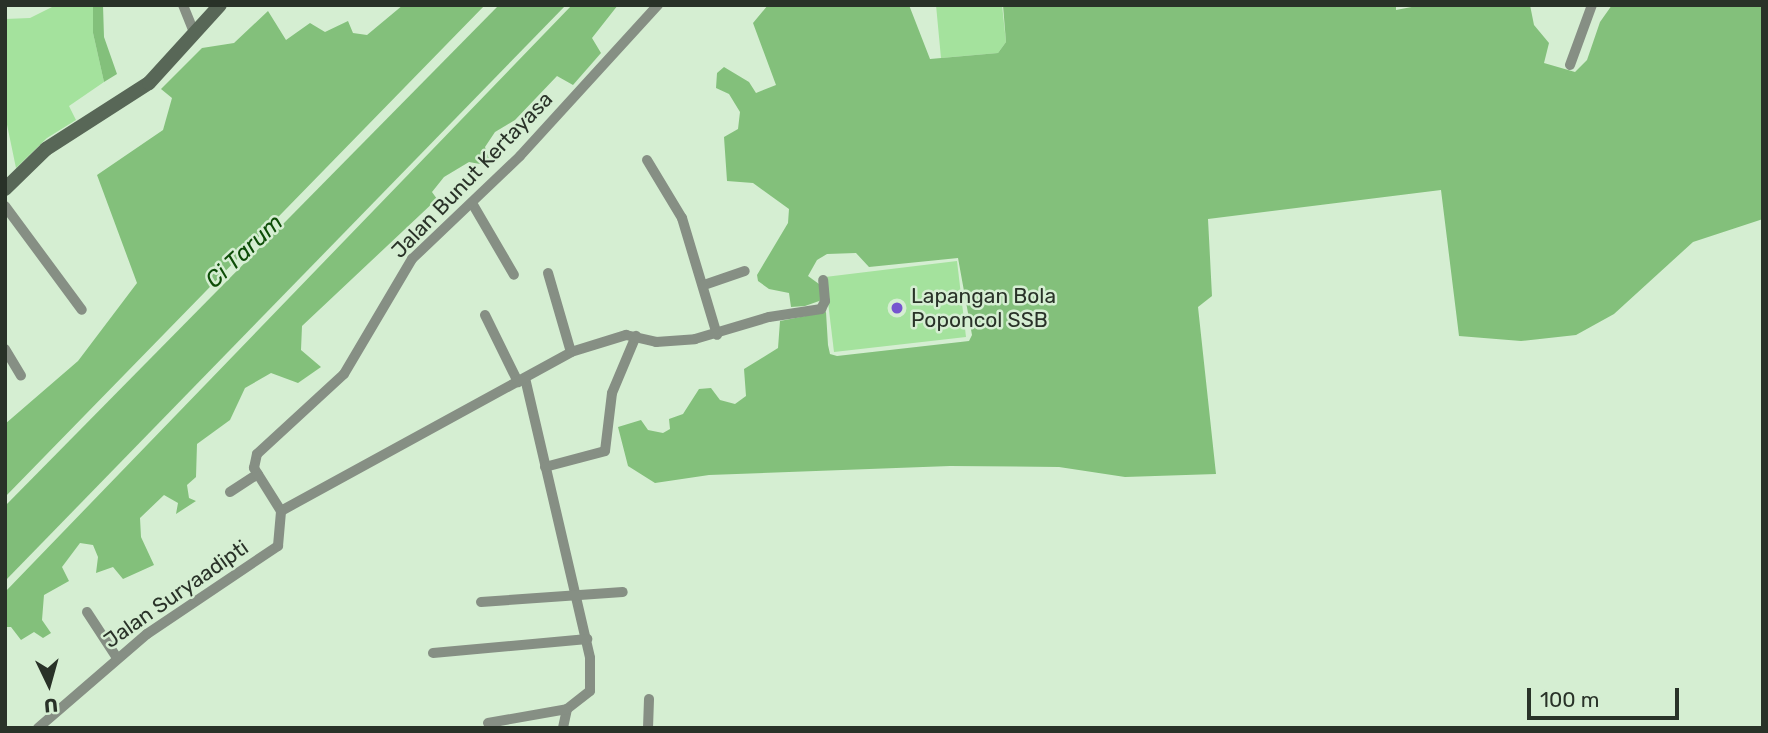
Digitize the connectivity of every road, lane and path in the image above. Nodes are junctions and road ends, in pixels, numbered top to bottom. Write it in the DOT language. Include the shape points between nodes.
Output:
graph roads {
  1 [pos="183,5"];
  2 [pos="220,5"];
  3 [pos="658,5"];
  4 [pos="1592,5"];
  5 [pos="194,33"];
  6 [pos="1570,65"];
  7 [pos="647,160"];
  8 [pos="5,189"];
  9 [pos="471,203"];
  10 [pos="5,206"];
  11 [pos="745,271"];
  12 [pos="548,273"];
  13 [pos="514,275"];
  14 [pos="823,280"];
  15 [pos="704,285"];
  16 [pos="82,310"];
  17 [pos="485,315"];
  18 [pos="717,335"];
  19 [pos="636,336"];
  20 [pos="5,349"];
  21 [pos="570,352"];
  22 [pos="21,376"];
  23 [pos="522,380"];
  24 [pos="545,467"];
  25 [pos="258,474"];
  26 [pos="230,492"];
  27 [pos="281,510"];
  28 [pos="623,592"];
  29 [pos="577,593"];
  30 [pos="481,602"];
  31 [pos="87,612"];
  32 [pos="587,639"];
  33 [pos="433,653"];
  34 [pos="117,658"];
  35 [pos="649,699"];
  36 [pos="567,709"];
  37 [pos="488,723"];
  38 [pos="38,728"];
  39 [pos="562,728"];
  40 [pos="648,728"];
  1 -- 5 [label="street"];
  2 -- 5 [label="street"];
  3 -- 9 [label="street, Jalan Bunut Kertayasa"];
  4 -- 6 [label="street"];
  5 -- 8 [label="street" via="149,83 46,149"];
  7 -- 15 [label="street" via="682,218"];
  9 -- 13 [label="street"];
  9 -- 25 [label="street, Jalan Bunut Kertayasa" via="404,270 374,328 337,382 257,454"];
  10 -- 16 [label="street"];
  11 -- 15 [label="street"];
  12 -- 21 [label="street"];
  14 -- 18 [label="street" via="821,309 760,320"];
  15 -- 18 [label="street"];
  17 -- 23 [label="street"];
  18 -- 19 [label="street" via="671,342"];
  19 -- 21 [label="street" via="612,338"];
  19 -- 24 [label="street" via="612,393 605,451"];
  20 -- 22 [label="street"];
  21 -- 23 [label="street" via="533,369"];
  23 -- 24 [label="street"];
  23 -- 27 [label="street"];
  24 -- 29 [label="street"];
  25 -- 26 [label="street"];
  25 -- 27 [label="street"];
  27 -- 34 [label="street, Jalan Suryaadipti" via="278,547 186,605"];
  28 -- 29 [label="street"];
  29 -- 30 [label="street"];
  29 -- 32 [label="street"];
  31 -- 34 [label="street"];
  32 -- 33 [label="street"];
  32 -- 36 [label="street" via="590,691"];
  34 -- 38 [label="street, Jalan Suryaadipti"];
  35 -- 40 [label="street"];
  36 -- 37 [label="street"];
  36 -- 39 [label="street"];
}
